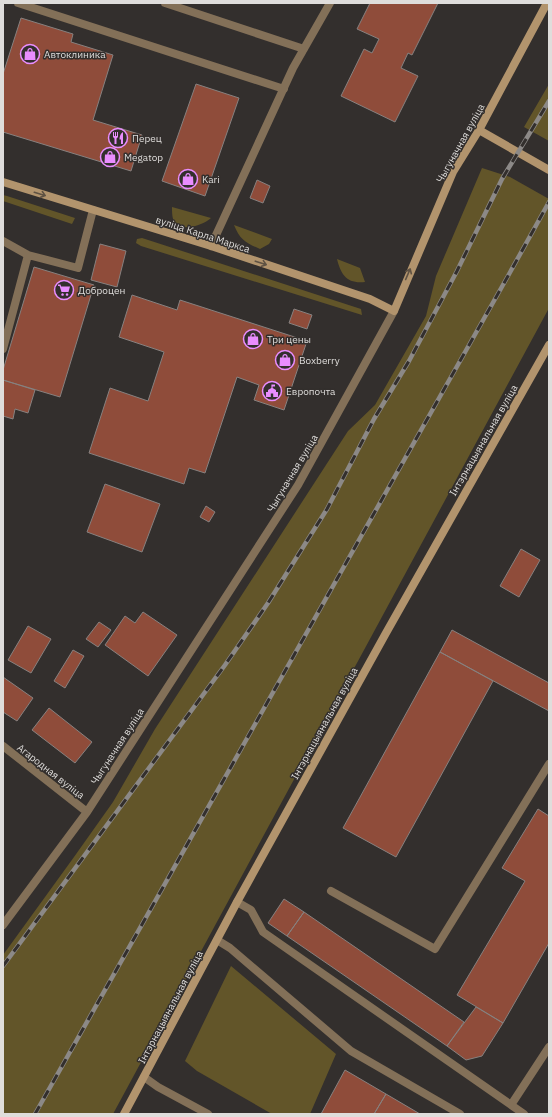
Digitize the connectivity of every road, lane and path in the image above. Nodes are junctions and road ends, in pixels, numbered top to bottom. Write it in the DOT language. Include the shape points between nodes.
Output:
graph roads {
  1 [pos="18,3"];
  2 [pos="165,3"];
  3 [pos="330,3"];
  4 [pos="547,3"];
  5 [pos="304,49"];
  6 [pos="284,89"];
  7 [pos="479,130"];
  8 [pos="549,170"];
  9 [pos="3,182"];
  10 [pos="93,210"];
  11 [pos="3,241"];
  12 [pos="211,246"];
  13 [pos="28,255"];
  14 [pos="394,310"];
  15 [pos="549,345"];
  16 [pos="3,349"];
  17 [pos="3,746"];
  18 [pos="549,764"];
  19 [pos="87,812"];
  20 [pos="331,891"];
  21 [pos="237,902"];
  22 [pos="3,925"];
  23 [pos="217,940"];
  24 [pos="549,1047"];
  25 [pos="144,1077"];
  26 [pos="511,1105"];
  27 [pos="124,1114"];
  28 [pos="208,1114"];
  29 [pos="460,1114"];
  30 [pos="524,1114"];
  1 -- 6 [label="street"];
  2 -- 5 [label="street"];
  3 -- 5 [label="street"];
  4 -- 7 [label="street, Чыгуначная вуліца"];
  5 -- 6 [label="street"];
  6 -- 12 [label="street"];
  7 -- 8 [label="street"];
  14 -- 7 [label="street, Чыгуначная вуліца, one-way" via="453,172"];
  9 -- 10 [label="street, вуліца Карла Маркса, one-way"];
  10 -- 12 [label="street, вуліца Карла Маркса"];
  10 -- 13 [label="street" via="78,268"];
  11 -- 13 [label="street"];
  12 -- 14 [label="street, вуліца Карла Маркса, one-way" via="370,299"];
  13 -- 16 [label="street"];
  14 -- 19 [label="street, Чыгуначная вуліца" via="298,485"];
  15 -- 21 [label="street, Інтэрнацыянальная вуліца"];
  17 -- 19 [label="street, Агародная вуліца"];
  18 -- 20 [label="street" via="436,949"];
  19 -- 22 [label="street, Чыгуначная вуліца"];
  21 -- 23 [label="street, Інтэрнацыянальная вуліца"];
  21 -- 26 [label="street" via="251,910 263,932"];
  23 -- 25 [label="street, Інтэрнацыянальная вуліца"];
  23 -- 29 [label="street" via="230,948 351,1051"];
  24 -- 26 [label="street"];
  25 -- 27 [label="street, Інтэрнацыянальная вуліца"];
  25 -- 28 [label="street"];
  26 -- 30 [label="street"];
}
